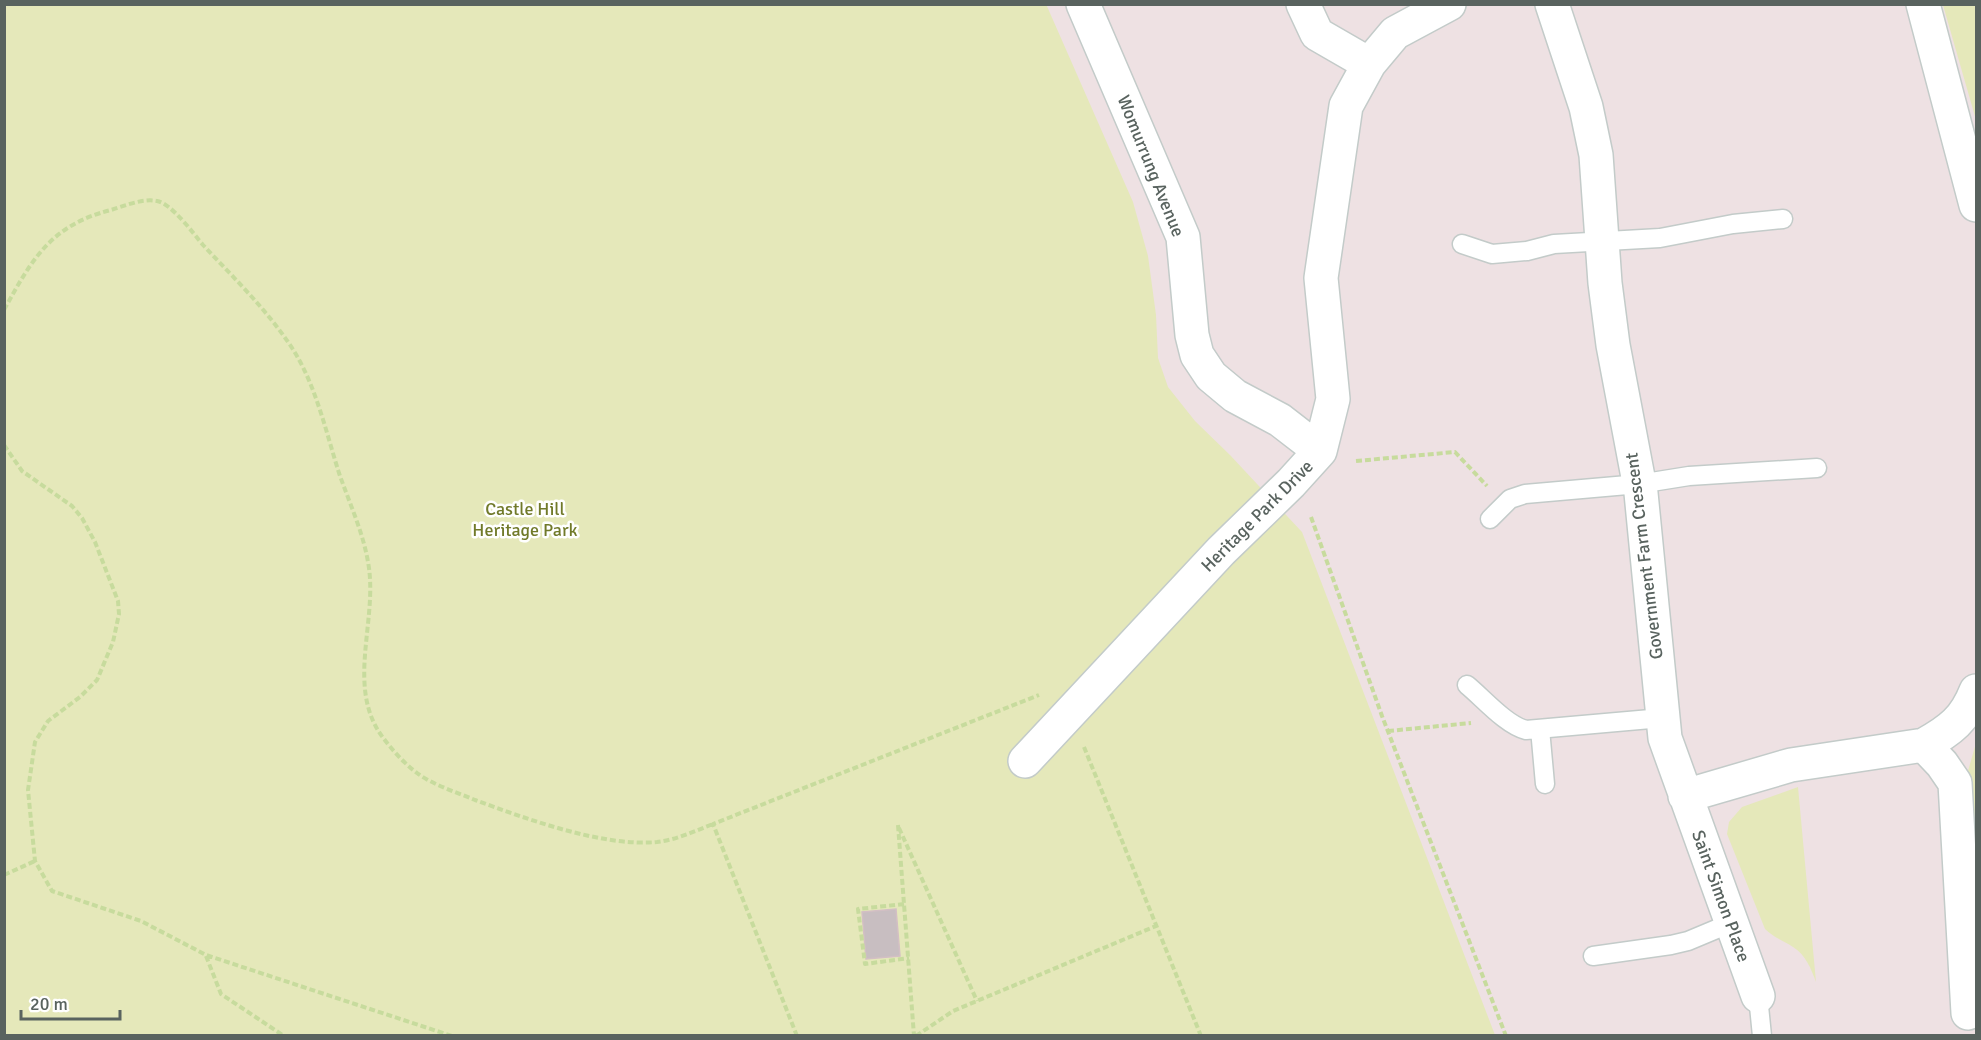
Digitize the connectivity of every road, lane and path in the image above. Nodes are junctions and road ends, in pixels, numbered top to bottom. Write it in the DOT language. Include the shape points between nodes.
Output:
graph roads {
  1 [pos="1083,4"];
  2 [pos="1303,4"];
  3 [pos="1449,4"];
  4 [pos="1552,4"];
  5 [pos="1923,4"];
  6 [pos="1369,64"];
  7 [pos="1977,205"];
  8 [pos="1783,219"];
  9 [pos="1602,241"];
  10 [pos="1462,243"];
  11 [pos="4,310"];
  12 [pos="4,445"];
  13 [pos="1320,451"];
  14 [pos="1356,460"];
  15 [pos="1816,468"];
  16 [pos="1639,484"];
  17 [pos="1504,503"];
  18 [pos="1311,517"];
  19 [pos="1490,519"];
  20 [pos="1467,685"];
  21 [pos="1046,688"];
  22 [pos="1977,691"];
  23 [pos="1070,713"];
  24 [pos="1662,718"];
  25 [pos="1507,719"];
  26 [pos="1540,729"];
  27 [pos="1388,731"];
  28 [pos="1924,745"];
  29 [pos="1025,761"];
  30 [pos="1545,784"];
  31 [pos="1685,796"];
  32 [pos="713,824"];
  33 [pos="35,861"];
  34 [pos="4,875"];
  35 [pos="904,904"];
  36 [pos="1731,923"];
  37 [pos="1156,926"];
  38 [pos="206,955"];
  39 [pos="1593,956"];
  40 [pos="909,958"];
  41 [pos="1758,996"];
  42 [pos="977,1001"];
  43 [pos="1968,1013"];
  44 [pos="284,1035"];
  45 [pos="452,1035"];
  46 [pos="798,1035"];
  47 [pos="915,1035"];
  48 [pos="1201,1035"];
  49 [pos="1506,1035"];
  50 [pos="1762,1035"];
  1 -- 13 [label="street, Womurrung Avenue" via="1182,237 1197,355 1211,376 1235,396 1280,420"];
  2 -- 6 [label="street" via="1317,34"];
  3 -- 6 [label="street, Heritage Park Drive" via="1395,33"];
  4 -- 9 [label="street, Government Farm Crescent" via="1592,131"];
  5 -- 7 [label="street"];
  6 -- 13 [label="street, Heritage Park Drive" via="1346,106 1321,278 1333,399"];
  8 -- 9 [label="lane" via="1660,238"];
  9 -- 10 [label="lane" via="1492,254"];
  9 -- 16 [label="street, Government Farm Crescent" via="1613,345"];
  11 -- 32 [label="path" via="42,248 61,231 93,214 143,201 162,203 270,318 304,367 367,558 370,592 363,673 375,725 383,739 418,774 450,790 576,832 615,841 658,842"];
  12 -- 33 [label="path" via="22,471 72,506 82,518 118,601 119,614 113,642 97,680 48,721 35,742 28,790"];
  13 -- 23 [label="street, Heritage Park Drive"];
  14 -- 17 [label="path" via="1455,452"];
  15 -- 16 [label="lane" via="1689,476"];
  16 -- 17 [label="lane" via="1525,494"];
  16 -- 24 [label="street, Government Farm Crescent"];
  17 -- 19 [label="lane"];
  18 -- 27 [label="path"];
  20 -- 25 [label="lane"];
  21 -- 32 [label="path" via="1037,696"];
  22 -- 28 [label="street" via="1968,710 1944,734"];
  23 -- 29 [label="street, Heritage Park Drive"];
  23 -- 37 [label="path"];
  24 -- 26 [label="lane"];
  24 -- 31 [label="street, Government Farm Crescent"];
  25 -- 26 [label="lane" via="1520,728"];
  25 -- 27 [label="path"];
  26 -- 30 [label="lane"];
  27 -- 49 [label="path"];
  28 -- 31 [label="street" via="1791,765"];
  28 -- 43 [label="street" via="1955,783"];
  31 -- 36 [label="street, Saint Simon Place"];
  32 -- 46 [label="path"];
  33 -- 34 [label="path"];
  33 -- 38 [label="path" via="52,891 141,921"];
  35 -- 40 [label="path"];
  35 -- 40 [label="path" via="858,909 865,964"];
  35 -- 42 [label="path" via="898,825"];
  36 -- 39 [label="lane" via="1688,941"];
  36 -- 41 [label="street, Saint Simon Place"];
  37 -- 42 [label="path"];
  37 -- 48 [label="path"];
  38 -- 44 [label="path" via="221,994"];
  38 -- 45 [label="path"];
  40 -- 47 [label="path"];
  41 -- 50 [label="lane"];
  42 -- 47 [label="path"];
}
